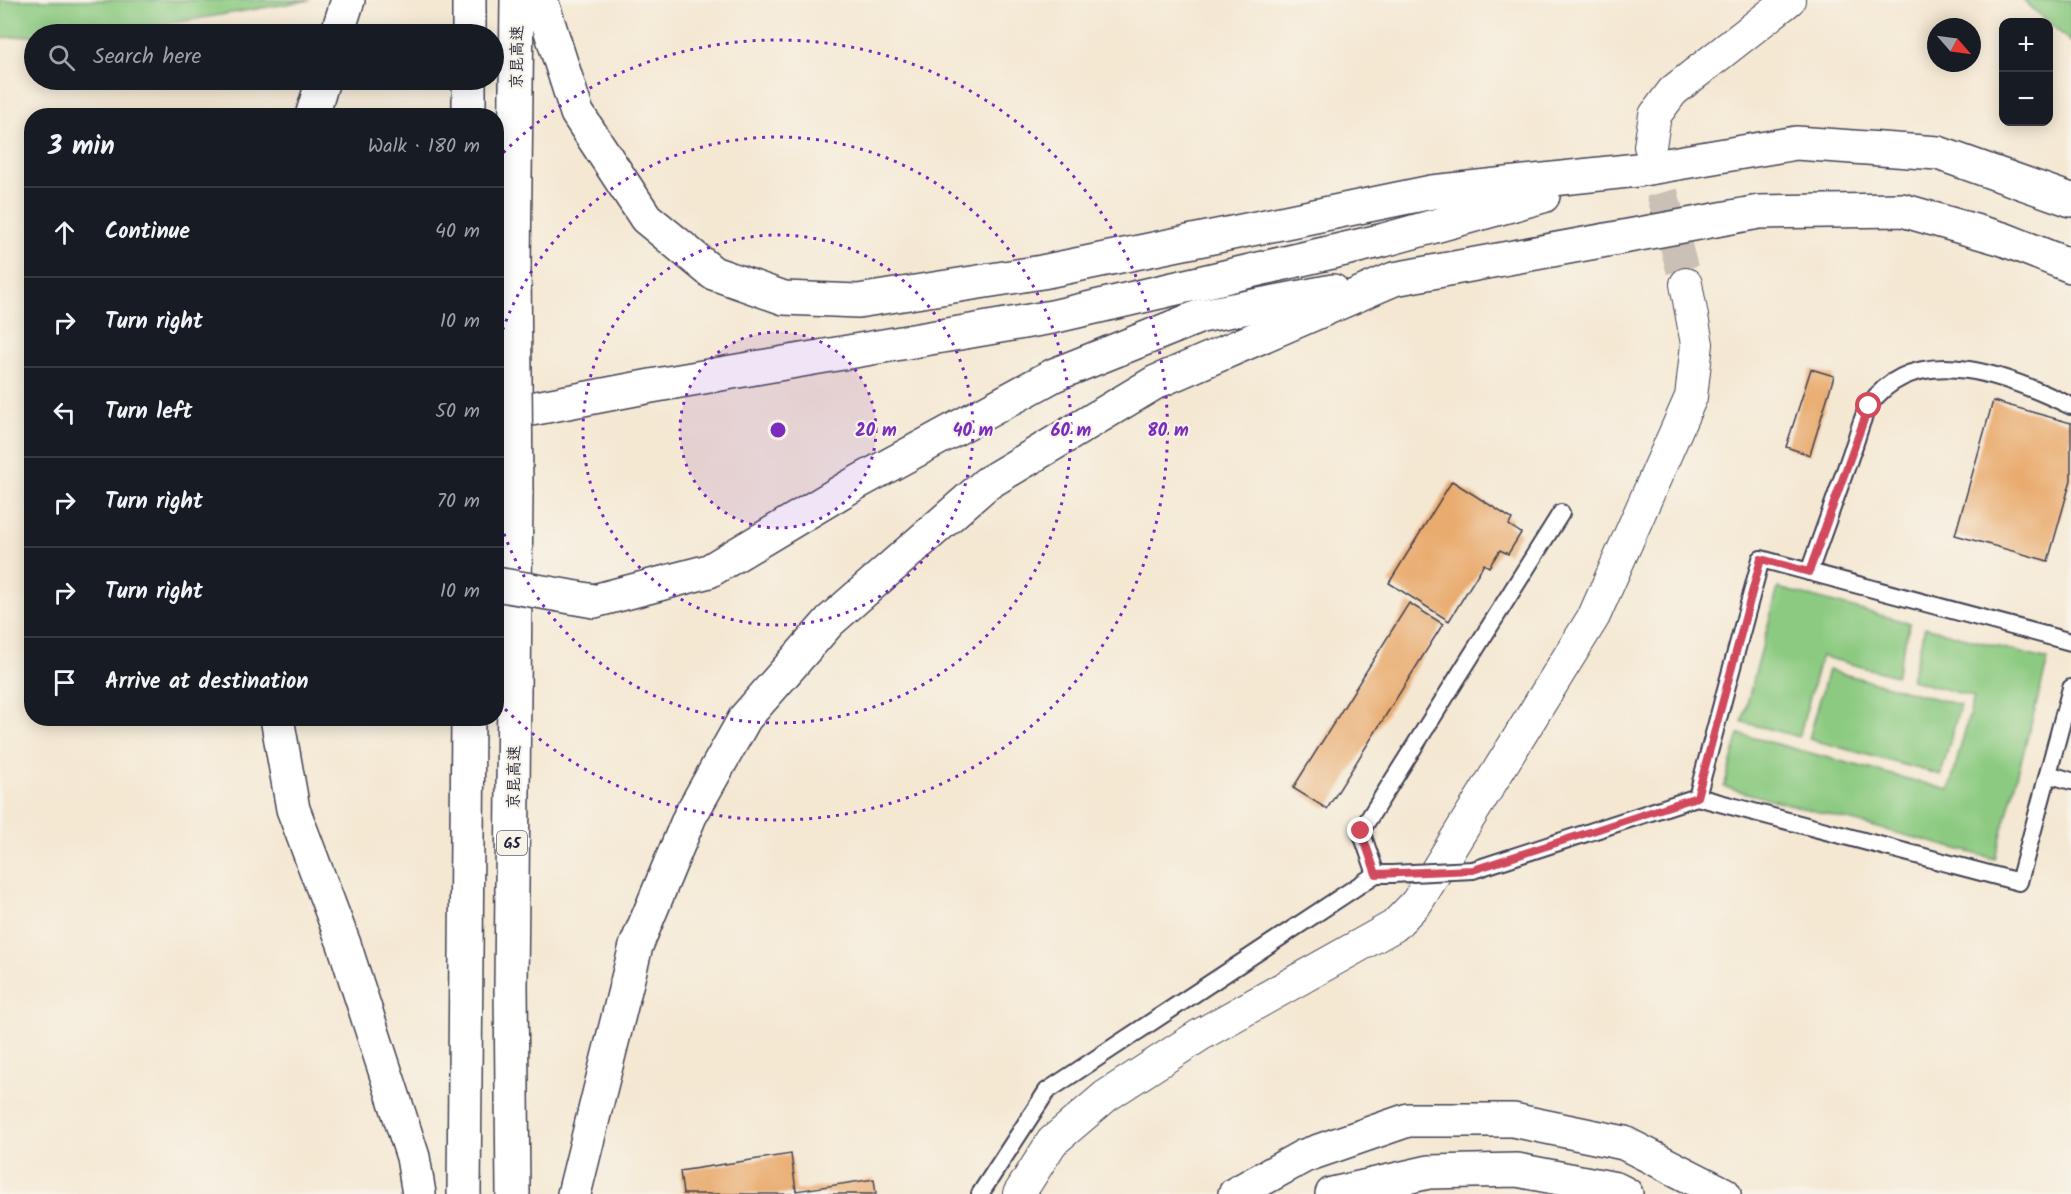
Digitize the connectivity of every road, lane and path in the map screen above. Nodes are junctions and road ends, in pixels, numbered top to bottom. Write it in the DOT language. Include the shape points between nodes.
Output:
graph roads {
  1 [pos="348,0"];
  2 [pos="469,0"];
  3 [pos="517,0"];
  4 [pos="541,0"];
  5 [pos="1789,0"];
  6 [pos="340,24"];
  7 [pos="469,24"];
  8 [pos="320,90"];
  9 [pos="469,90"];
  10 [pos="314,108"];
  11 [pos="469,108"];
  12 [pos="1644,158"];
  13 [pos="2071,200"];
  14 [pos="2071,266"];
  15 [pos="1394,279"];
  16 [pos="1686,285"];
  17 [pos="2071,406"];
  18 [pos="504,416"];
  19 [pos="1561,513"];
  20 [pos="1809,572"];
  21 [pos="504,585"];
  22 [pos="2071,642"];
  23 [pos="2071,688"];
  24 [pos="278,726"];
  25 [pos="468,726"];
  26 [pos="2048,774"];
  27 [pos="2071,782"];
  28 [pos="1697,797"];
  29 [pos="1384,874"];
  30 [pos="419,1194"];
  31 [pos="464,1194"];
  32 [pos="513,1194"];
  33 [pos="574,1194"];
  34 [pos="980,1194"];
  35 [pos="1019,1194"];
  36 [pos="1235,1194"];
  37 [pos="1332,1194"];
  38 [pos="1626,1194"];
  39 [pos="1724,1194"];
  1 -- 6 [label="main road"];
  2 -- 7 [label="main road"];
  3 -- 32 [label="main road, 京昆高速 / G5, bridge"];
  4 -- 12 [label="main road" via="577,113 646,218 713,273 784,298 858,301 1042,272 1432,192"];
  5 -- 12 [label="street" via="1672,91 1655,115"];
  8 -- 10 [label="main road"];
  9 -- 11 [label="main road"];
  12 -- 13 [label="main road" via="1796,143 1938,153"];
  12 -- 18 [label="main road" via="1384,240 1052,317 651,386"];
  14 -- 15 [label="main road" via="2003,239 1902,210 1759,212"];
  15 -- 21 [label="main road, bridge" via="1201,316 1054,375 851,486 709,571 594,601"];
  15 -- 33 [label="main road" via="1156,382 986,484 830,621 745,718 690,816 636,946"];
  16 -- 35 [label="street" via="1697,344 1692,398 1594,616 1417,902 1394,926 1200,1035 1106,1096 1052,1142"];
  17 -- 20 [label="lane" via="2035,388 1988,373 1947,367 1916,372 1889,383 1869,406"];
  19 -- 29 [label="lane" via="1361,831"];
  20 -- 22 [label="lane"];
  20 -- 28 [label="lane" via="1761,559"];
  23 -- 26 [label="lane"];
  24 -- 30 [label="main road" via="293,809 347,955 413,1157"];
  25 -- 31 [label="main road"];
  26 -- 27 [label="lane"];
  26 -- 28 [label="lane" via="2019,882"];
  28 -- 29 [label="lane, bridge" via="1473,870"];
  29 -- 34 [label="lane" via="1047,1091"];
  36 -- 39 [label="main road" via="1304,1156 1408,1120 1513,1120 1624,1143"];
  37 -- 38 [label="main road" via="1429,1172 1516,1170"];
}
